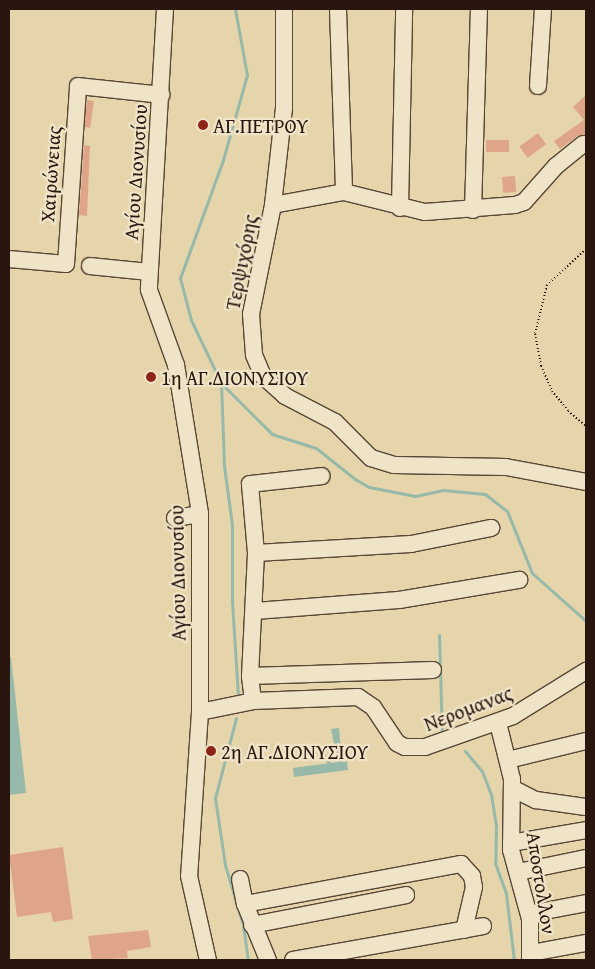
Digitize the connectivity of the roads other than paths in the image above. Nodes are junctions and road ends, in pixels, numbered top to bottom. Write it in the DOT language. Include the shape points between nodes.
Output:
graph roads {
  1 [pos="165,9"];
  2 [pos="284,9"];
  3 [pos="338,9"];
  4 [pos="404,9"];
  5 [pos="478,9"];
  6 [pos="542,9"];
  7 [pos="538,86"];
  8 [pos="162,94"];
  9 [pos="583,144"];
  10 [pos="344,192"];
  11 [pos="274,206"];
  12 [pos="400,208"];
  13 [pos="473,210"];
  14 [pos="9,259"];
  15 [pos="90,266"];
  16 [pos="149,272"];
  17 [pos="322,476"];
  18 [pos="586,482"];
  19 [pos="200,514"];
  20 [pos="175,518"];
  21 [pos="492,528"];
  22 [pos="256,553"];
  23 [pos="519,580"];
  24 [pos="255,611"];
  25 [pos="433,670"];
  26 [pos="586,671"];
  27 [pos="250,676"];
  28 [pos="252,701"];
  29 [pos="200,712"];
  30 [pos="498,723"];
  31 [pos="586,741"];
  32 [pos="508,760"];
  33 [pos="512,788"];
  34 [pos="586,807"];
  35 [pos="586,830"];
  36 [pos="511,843"];
  37 [pos="586,858"];
  38 [pos="518,872"];
  39 [pos="240,879"];
  40 [pos="406,895"];
  41 [pos="586,903"];
  42 [pos="245,904"];
  43 [pos="529,914"];
  44 [pos="252,925"];
  45 [pos="483,926"];
  46 [pos="464,930"];
  47 [pos="586,943"];
  48 [pos="531,957"];
  49 [pos="208,960"];
  50 [pos="268,960"];
  51 [pos="293,960"];
  1 -- 8 [label="street, Αγίου Διονυσίου"];
  2 -- 11 [label="street, Τερψιχόρης" via="284,108"];
  3 -- 10 [label="street"];
  4 -- 12 [label="street"];
  5 -- 13 [label="street"];
  6 -- 7 [label="street"];
  8 -- 14 [label="street, Χαιρώνειας" via="78,86 66,264"];
  8 -- 16 [label="street, Αγίου Διονυσίου"];
  9 -- 13 [label="street" via="556,166 524,202"];
  10 -- 11 [label="street"];
  10 -- 12 [label="street"];
  11 -- 18 [label="street, Τερψιχόρης" via="251,314 254,356 263,376 274,387 335,422 371,458 394,465 506,468"];
  12 -- 13 [label="street" via="425,212"];
  15 -- 16 [label="street"];
  16 -- 19 [label="street, Αγίου Διονυσίου" via="154,307 176,365"];
  17 -- 22 [label="street" via="250,484"];
  19 -- 20 [label="street"];
  19 -- 29 [label="street, Αγίου Διονυσίου"];
  21 -- 22 [label="street" via="411,544"];
  22 -- 24 [label="street"];
  23 -- 24 [label="street" via="399,600"];
  24 -- 27 [label="street"];
  25 -- 27 [label="street"];
  26 -- 30 [label="street, Νερομανας" via="547,698"];
  27 -- 28 [label="street"];
  28 -- 29 [label="street, Νερομανας"];
  28 -- 30 [label="street, Νερομανας" via="358,698 373,707 397,744 415,748"];
  29 -- 49 [label="street, Αγίου Διονυσίου" via="189,876"];
  30 -- 32 [label="street, Αποστολλον"];
  31 -- 32 [label="street"];
  32 -- 33 [label="street, Αποστολλον"];
  33 -- 34 [label="street" via="536,800"];
  33 -- 36 [label="street, Αποστολλον"];
  35 -- 36 [label="street"];
  36 -- 38 [label="street, Αποστολλον"];
  37 -- 38 [label="street"];
  38 -- 43 [label="street, Αποστολλον"];
  39 -- 42 [label="street"];
  40 -- 44 [label="street"];
  41 -- 43 [label="street"];
  42 -- 44 [label="street"];
  42 -- 46 [label="street" via="461,864 472,876 474,887 473,904"];
  43 -- 48 [label="street, Αποστολλον"];
  44 -- 50 [label="street"];
  45 -- 46 [label="street"];
  46 -- 51 [label="street"];
  47 -- 48 [label="street"];
}
